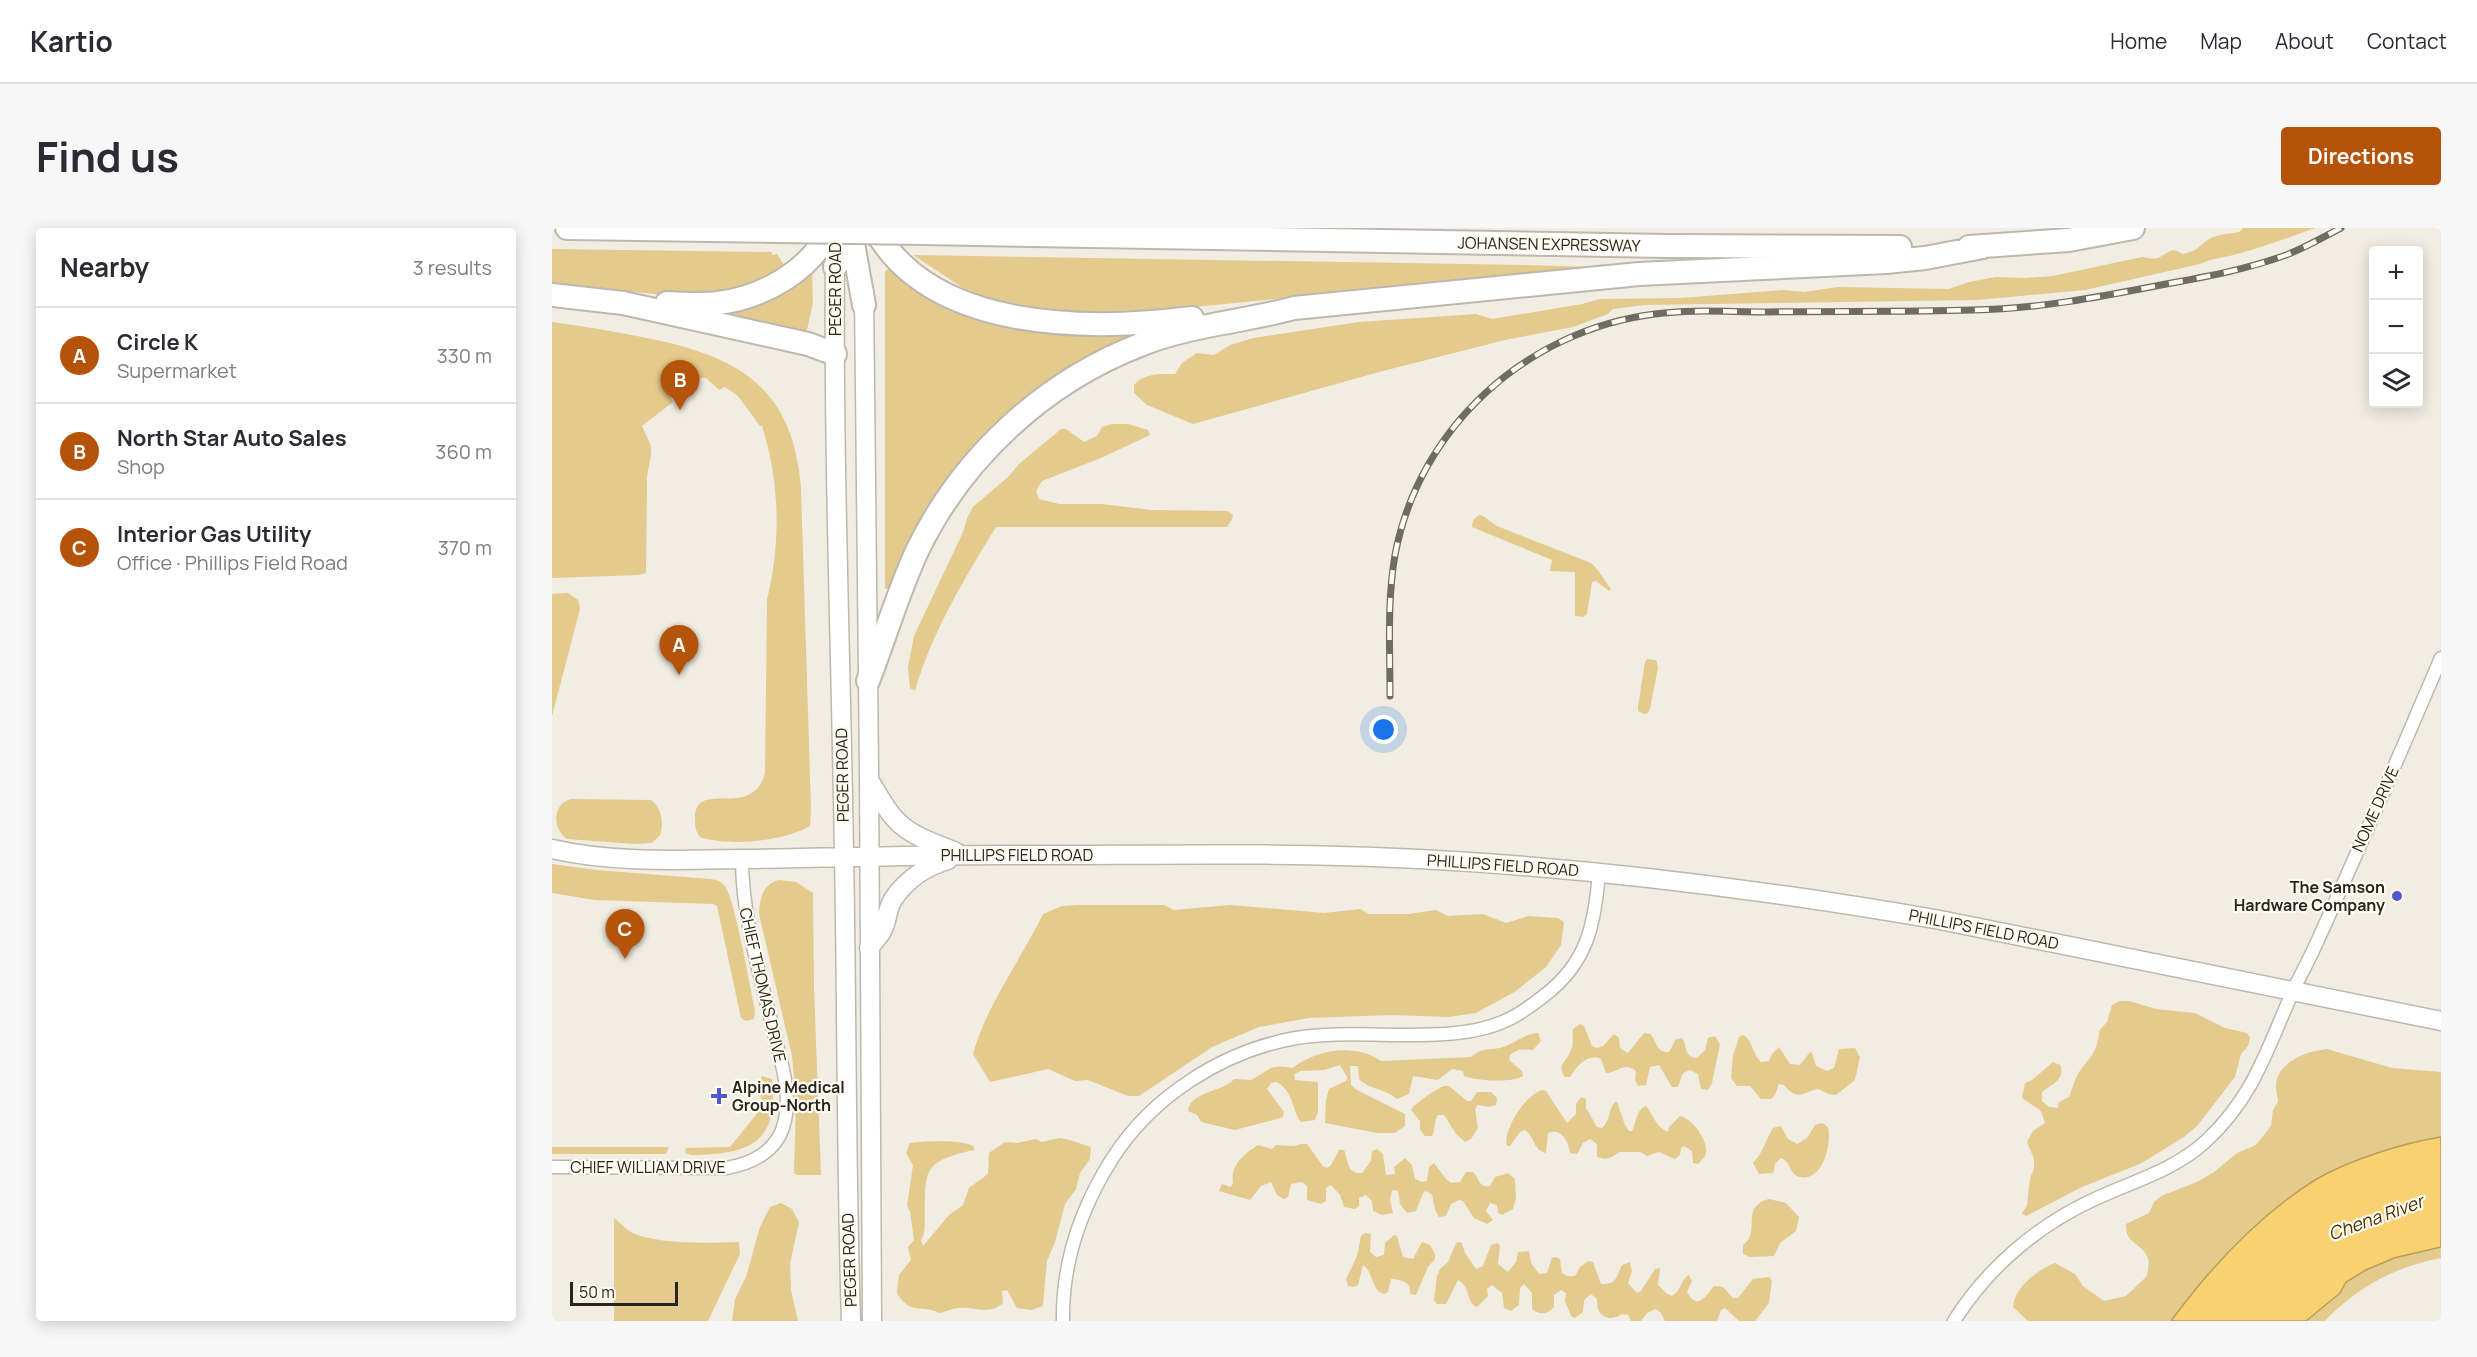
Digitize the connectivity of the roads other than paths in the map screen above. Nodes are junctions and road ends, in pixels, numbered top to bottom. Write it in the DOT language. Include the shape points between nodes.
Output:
graph roads {
  1 [pos="567,228"];
  2 [pos="830,228"];
  3 [pos="874,228"];
  4 [pos="2133,228"];
  5 [pos="851,230"];
  6 [pos="1983,247"];
  7 [pos="835,267"];
  8 [pos="552,295"];
  9 [pos="623,303"];
  10 [pos="864,305"];
  11 [pos="1294,308"];
  12 [pos="835,354"];
  13 [pos="2441,658"];
  14 [pos="868,681"];
  15 [pos="869,780"];
  16 [pos="552,849"];
  17 [pos="963,854"];
  18 [pos="844,858"];
  19 [pos="868,858"];
  20 [pos="742,859"];
  21 [pos="1599,872"];
  22 [pos="869,948"];
  23 [pos="2293,991"];
  24 [pos="2441,1021"];
  25 [pos="773,1145"];
  26 [pos="552,1167"];
  27 [pos="851,1321"];
  28 [pos="872,1321"];
  29 [pos="1063,1321"];
  30 [pos="1954,1321"];
  1 -- 6 [label="highway, JOHANSEN EXPRESSWAY, bridge" via="1643,246"];
  2 -- 9 [label="highway" via="826,239 807,261 770,287 749,296 720,303"];
  3 -- 11 [label="highway" via="902,262 944,294 999,313 1076,323 1135,324"];
  4 -- 6 [label="highway, JOHANSEN EXPRESSWAY" via="2068,240"];
  5 -- 7 [label="highway"];
  5 -- 10 [label="highway"];
  6 -- 11 [label="highway" via="1886,262 1638,274"];
  7 -- 12 [label="main road, PEGER ROAD"];
  8 -- 9 [label="highway"];
  9 -- 12 [label="highway" via="808,344"];
  10 -- 14 [label="main road, PEGER ROAD"];
  11 -- 14 [label="highway" via="1140,344 1037,402 981,456 939,513 903,584"];
  12 -- 18 [label="main road, PEGER ROAD"];
  13 -- 23 [label="street, NOME DRIVE"];
  14 -- 15 [label="main road, PEGER ROAD"];
  15 -- 17 [label="main road" via="907,830"];
  15 -- 19 [label="main road, PEGER ROAD"];
  16 -- 20 [label="main road, PHILLIPS FIELD ROAD" via="584,855 676,860"];
  17 -- 19 [label="main road, PHILLIPS FIELD ROAD"];
  17 -- 21 [label="main road, PHILLIPS FIELD ROAD" via="1357,856"];
  17 -- 22 [label="main road" via="934,864 903,888 888,910 884,929"];
  18 -- 19 [label="main road, PHILLIPS FIELD ROAD"];
  18 -- 20 [label="main road, PHILLIPS FIELD ROAD"];
  18 -- 27 [label="main road, PEGER ROAD"];
  19 -- 22 [label="main road, PEGER ROAD"];
  20 -- 25 [label="street, CHIEF THOMAS DRIVE" via="744,905 784,1080 786,1114"];
  21 -- 23 [label="main road, PHILLIPS FIELD ROAD" via="1862,906"];
  21 -- 29 [label="street" via="1589,938 1579,958 1555,987 1506,1020 1463,1032 1319,1035 1272,1044 1213,1068 1158,1106 1117,1151 1089,1200 1068,1264"];
  22 -- 28 [label="main road, PEGER ROAD"];
  23 -- 24 [label="main road, PHILLIPS FIELD ROAD"];
  23 -- 30 [label="street, NOME DRIVE" via="2258,1075 2235,1110 2204,1143 2164,1170 2086,1203 2037,1233 1996,1269"];
  25 -- 26 [label="street, CHIEF WILLIAM DRIVE" via="749,1163 726,1168"];
}
